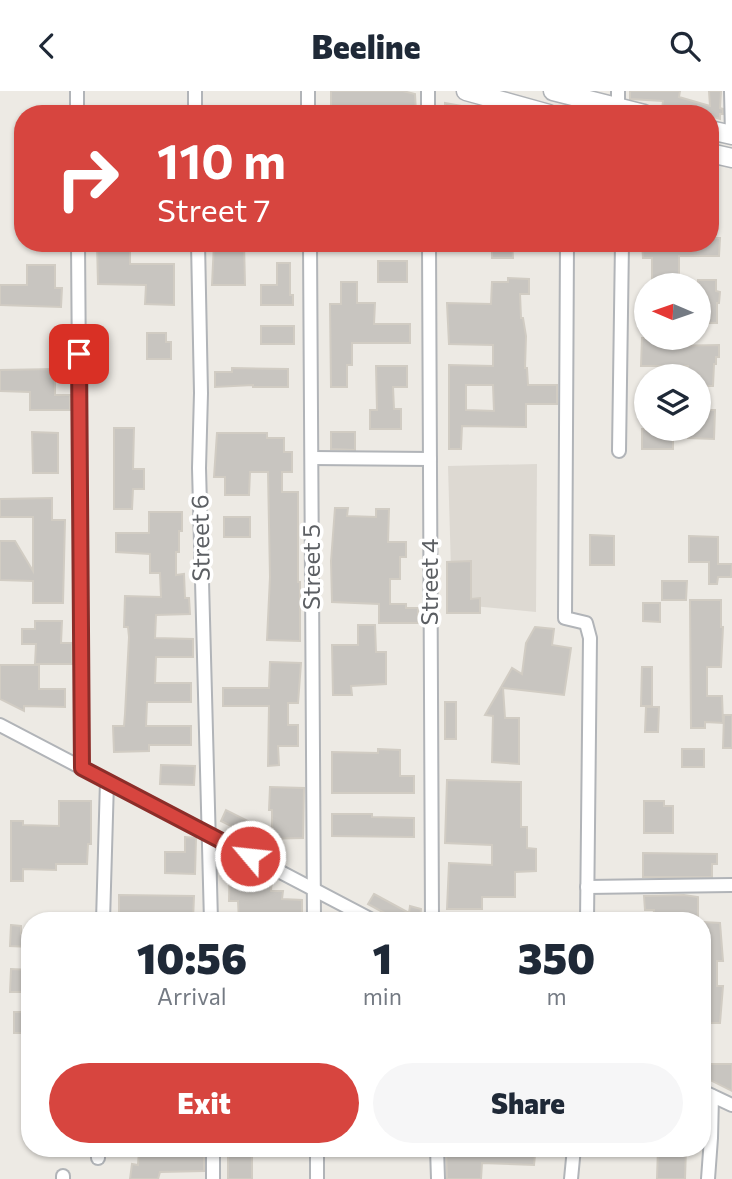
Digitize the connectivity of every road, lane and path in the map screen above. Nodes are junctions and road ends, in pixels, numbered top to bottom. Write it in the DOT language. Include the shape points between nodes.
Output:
graph roads {
  1 [pos="466,91"];
  2 [pos="732,91"];
  3 [pos="564,93"];
  4 [pos="618,99"];
  5 [pos="517,105"];
  6 [pos="732,135"];
  7 [pos="78,252"];
  8 [pos="198,252"];
  9 [pos="310,252"];
  10 [pos="429,252"];
  11 [pos="567,252"];
  12 [pos="622,252"];
  13 [pos="619,451"];
  14 [pos="312,458"];
  15 [pos="430,459"];
  16 [pos="0,725"];
  17 [pos="82,768"];
  18 [pos="107,781"];
  19 [pos="208,834"];
  20 [pos="732,885"];
  21 [pos="587,887"];
  22 [pos="313,890"];
  23 [pos="103,912"];
  24 [pos="211,912"];
  25 [pos="314,912"];
  26 [pos="356,912"];
  27 [pos="432,912"];
  28 [pos="586,912"];
  29 [pos="711,1096"];
  30 [pos="732,1105"];
  31 [pos="711,1129"];
  32 [pos="711,1148"];
  33 [pos="213,1157"];
  34 [pos="317,1157"];
  35 [pos="437,1157"];
  36 [pos="573,1157"];
  37 [pos="710,1157"];
  38 [pos="213,1179"];
  39 [pos="317,1179"];
  40 [pos="438,1179"];
  41 [pos="571,1179"];
  42 [pos="708,1179"];
  1 -- 5 [label="street"];
  2 -- 6 [label="street"];
  3 -- 4 [label="street"];
  7 -- 17 [label="street"];
  8 -- 19 [label="street, Street 6"];
  9 -- 14 [label="street, Street 5"];
  10 -- 15 [label="street, Street 4"];
  11 -- 21 [label="street" via="565,618 586,623 590,638"];
  12 -- 13 [label="street"];
  14 -- 15 [label="street"];
  14 -- 22 [label="street, Street 5"];
  15 -- 27 [label="street, Street 4"];
  16 -- 17 [label="street"];
  17 -- 18 [label="street"];
  18 -- 19 [label="street"];
  18 -- 23 [label="street"];
  19 -- 22 [label="street"];
  19 -- 24 [label="street, Street 6"];
  20 -- 21 [label="street"];
  21 -- 28 [label="street"];
  22 -- 25 [label="street, Street 5"];
  22 -- 26 [label="street"];
  29 -- 30 [label="street"];
  31 -- 32 [label="street"];
  33 -- 38 [label="street"];
  34 -- 39 [label="street"];
  35 -- 40 [label="street"];
  36 -- 41 [label="street"];
  37 -- 42 [label="street"];
}
